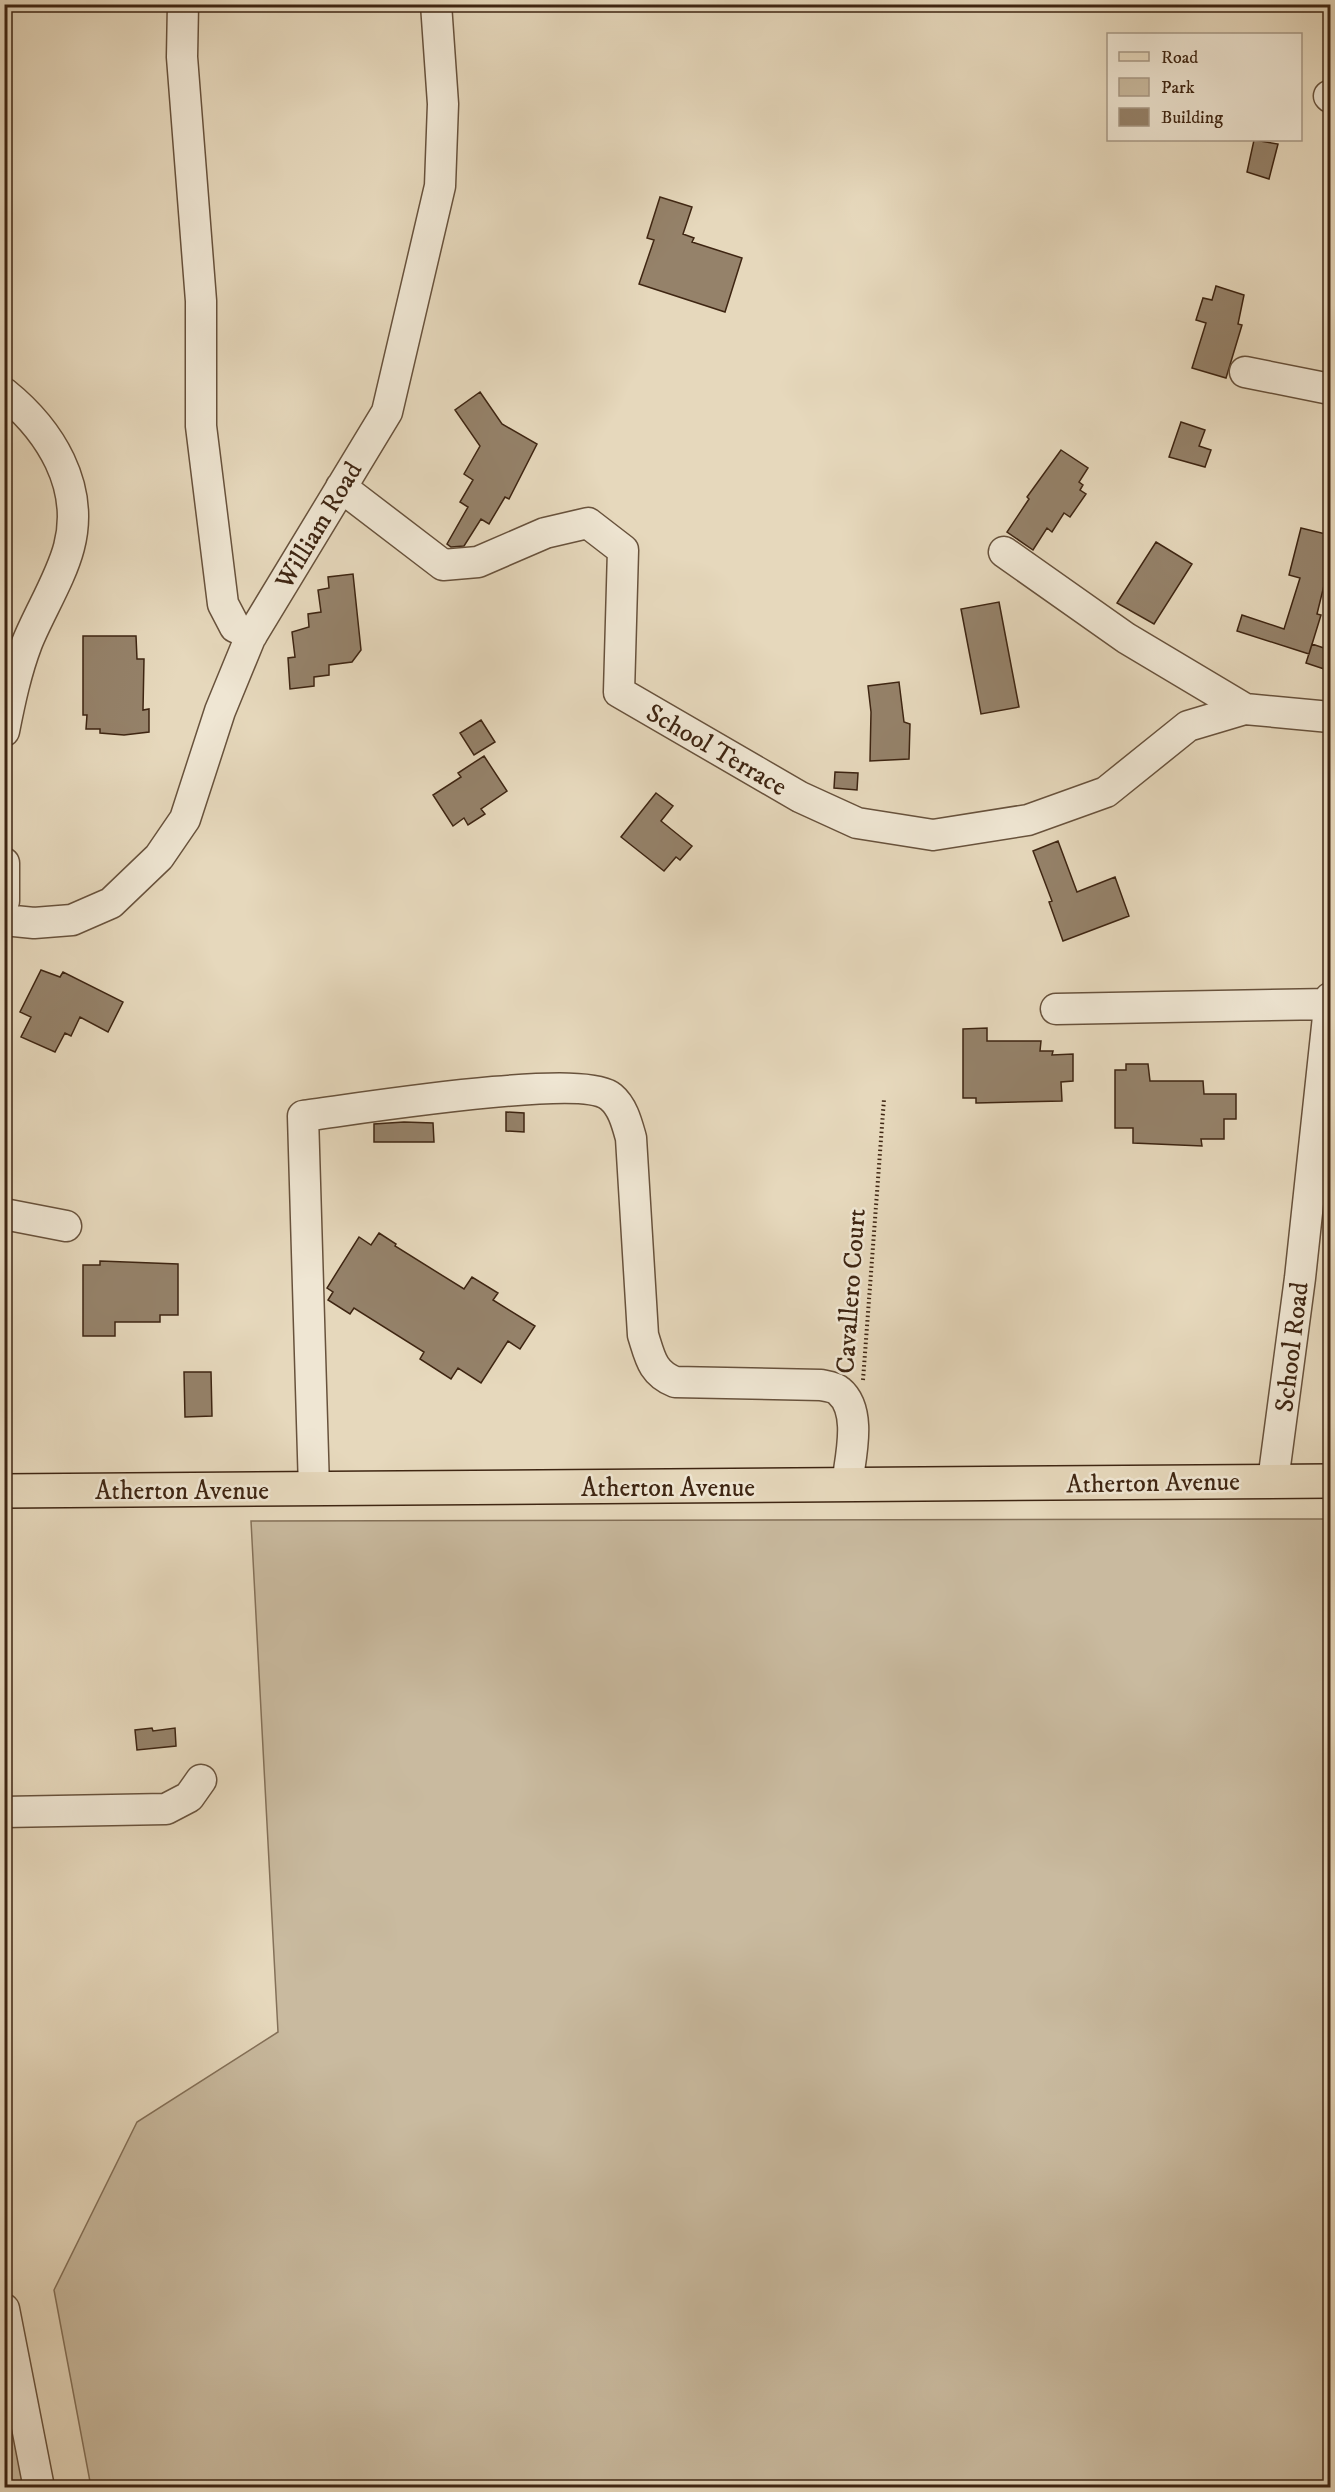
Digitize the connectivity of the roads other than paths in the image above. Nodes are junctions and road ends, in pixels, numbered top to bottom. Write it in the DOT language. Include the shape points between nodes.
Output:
graph roads {
  1 [pos="183,4"];
  2 [pos="435,4"];
  3 [pos="1245,372"];
  4 [pos="1330,388"];
  5 [pos="4,393"];
  6 [pos="341,488"];
  7 [pos="1004,552"];
  8 [pos="252,635"];
  9 [pos="1245,709"];
  10 [pos="1330,717"];
  11 [pos="4,731"];
  12 [pos="4,863"];
  13 [pos="4,902"];
  14 [pos="4,920"];
  15 [pos="1330,998"];
  16 [pos="1330,1004"];
  17 [pos="1056,1009"];
  18 [pos="4,1214"];
  19 [pos="66,1226"];
  20 [pos="1330,1480"];
  21 [pos="1273,1481"];
  22 [pos="847,1485"];
  23 [pos="315,1489"];
  24 [pos="4,1491"];
  25 [pos="201,1780"];
  26 [pos="4,1812"];
  27 [pos="4,2309"];
  28 [pos="39,2487"];
  1 -- 8 [label="street" via="182,57 201,301 201,426 223,604 235,627"];
  2 -- 6 [label="street, William Road" via="443,104 440,186 387,412"];
  3 -- 4 [label="street"];
  5 -- 11 [label="street" via="28,412 56,450 73,498 69,547 27,644"];
  6 -- 8 [label="street, William Road"];
  6 -- 9 [label="street, School Terrace" via="444,565 478,562 545,533 588,523 623,550 618,693 800,797 857,823 933,835 1028,820 1106,792 1188,726"];
  7 -- 9 [label="street, School Terrace" via="1126,638"];
  8 -- 14 [label="street, William Road" via="220,711 185,819 159,856 111,903 72,920"];
  9 -- 10 [label="street, School Terrace"];
  12 -- 13 [label="street"];
  15 -- 16 [label="street, School Road"];
  16 -- 17 [label="street"];
  16 -- 21 [label="street, School Road"];
  18 -- 19 [label="street"];
  20 -- 21 [label="main road, Atherton Avenue"];
  21 -- 22 [label="main road, Atherton Avenue"];
  22 -- 23 [label="main road, Atherton Avenue"];
  22 -- 23 [label="street" via="853,1428 849,1404 838,1390 821,1385 675,1382 661,1376 650,1359 643,1335 631,1138 623,1114 611,1097 594,1089 576,1089 486,1092 303,1116"];
  23 -- 24 [label="main road, Atherton Avenue"];
  25 -- 26 [label="street" via="189,1797 166,1809"];
  27 -- 28 [label="street"];
}
